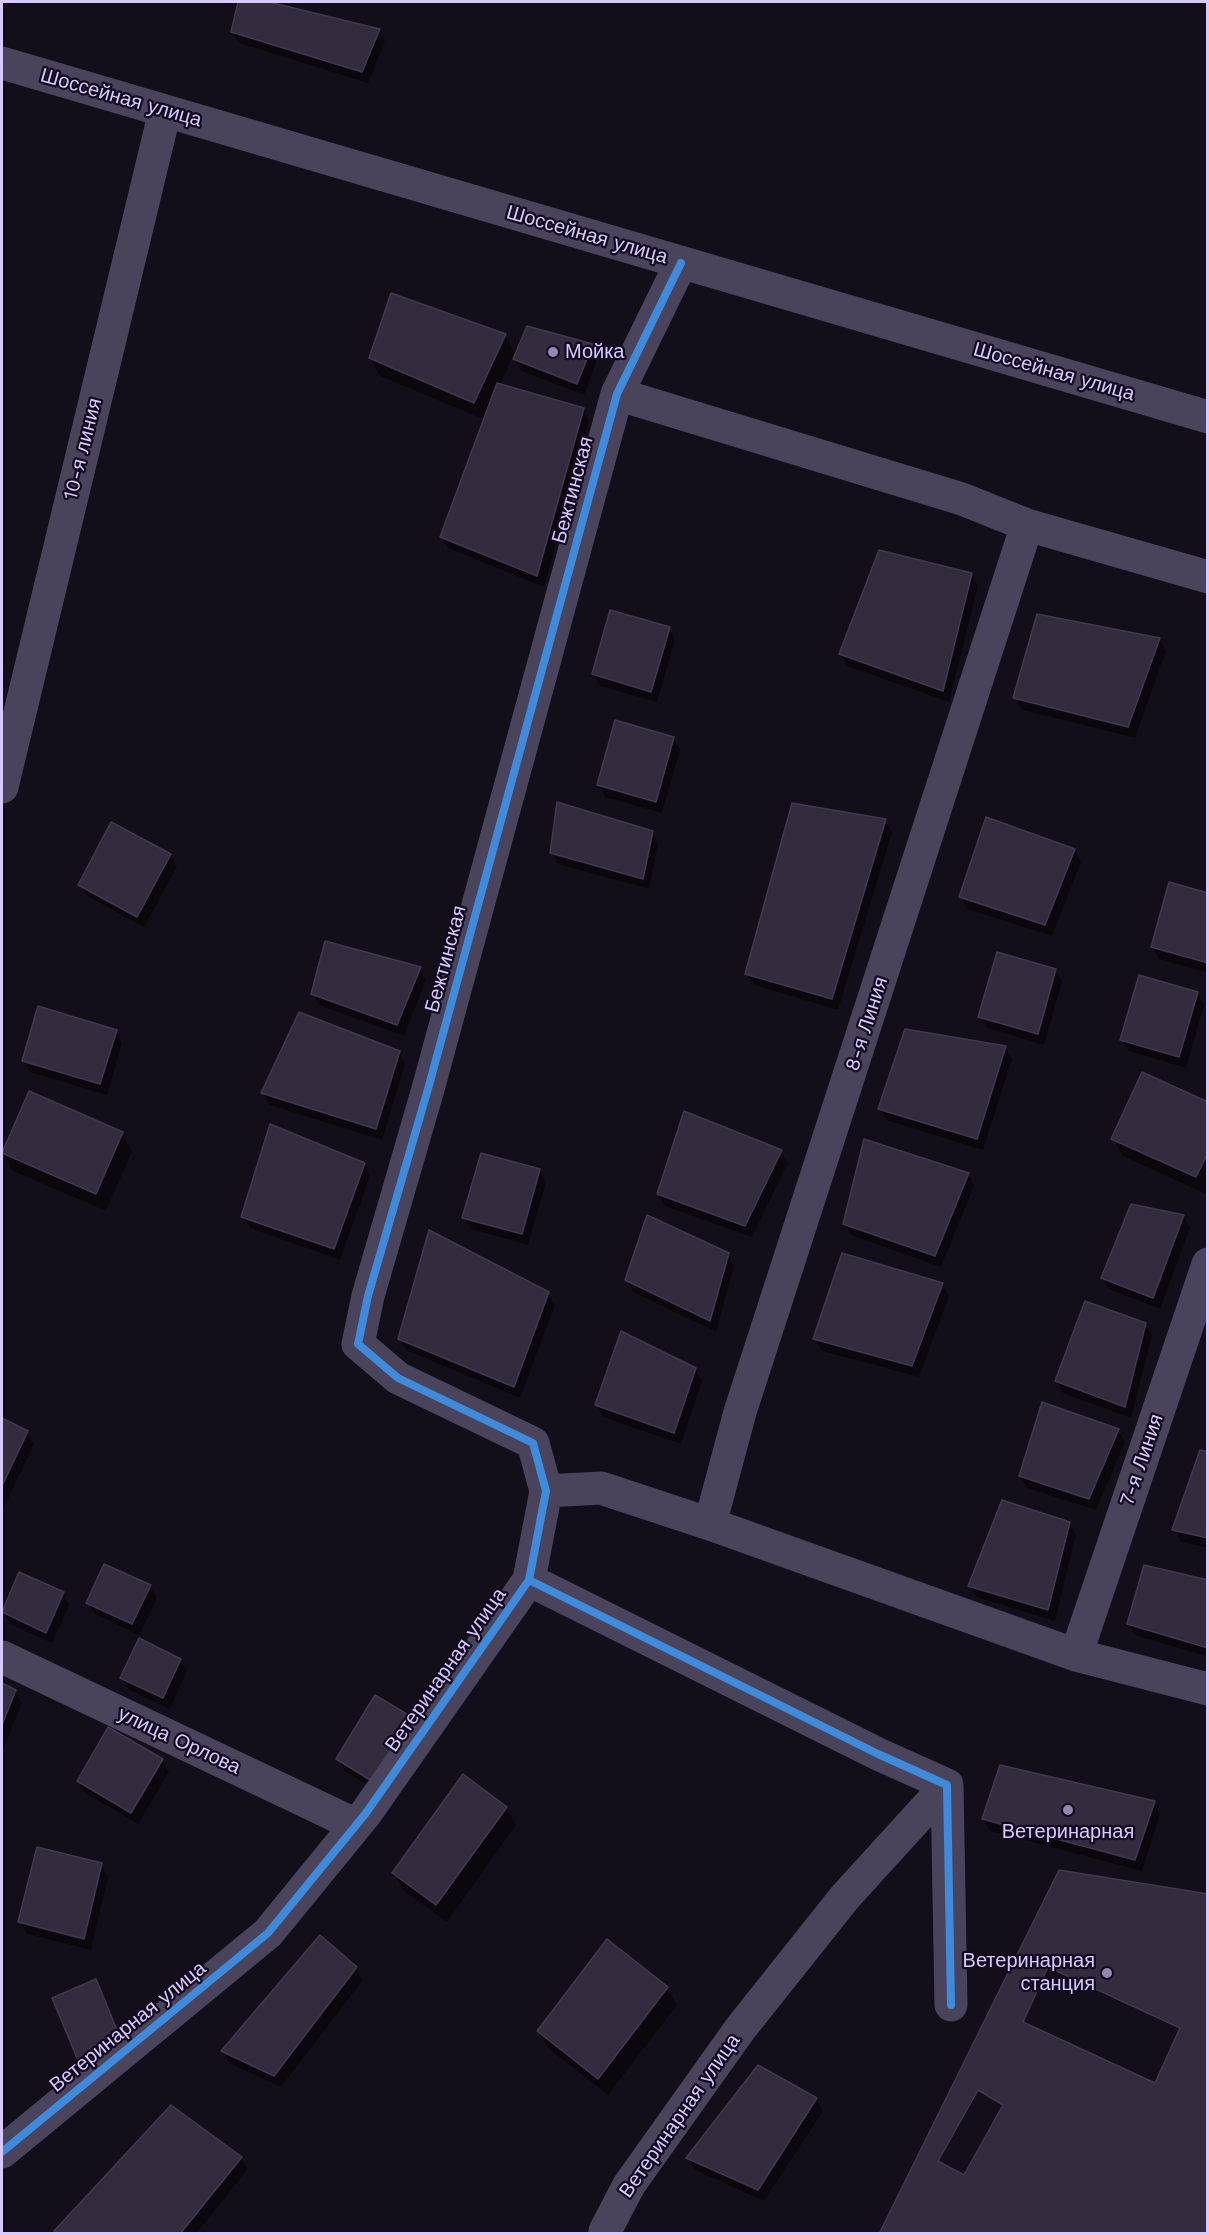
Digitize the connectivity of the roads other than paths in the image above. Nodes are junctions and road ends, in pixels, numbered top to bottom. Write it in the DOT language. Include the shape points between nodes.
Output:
graph roads {
  1 [pos="2,63"];
  2 [pos="165,111"];
  3 [pos="681,263"];
  4 [pos="617,394"];
  5 [pos="1208,417"];
  6 [pos="1027,525"];
  7 [pos="1208,577"];
  8 [pos="2,787"];
  9 [pos="1208,1264"];
  10 [pos="546,1491"];
  11 [pos="710,1524"];
  12 [pos="529,1580"];
  13 [pos="1076,1656"];
  14 [pos="2,1657"];
  15 [pos="1208,1689"];
  16 [pos="947,1785"];
  17 [pos="356,1825"];
  18 [pos="951,2005"];
  19 [pos="2,2152"];
  20 [pos="605,2231"];
  1 -- 2 [label="street, Шоссейная улица"];
  2 -- 3 [label="street, Шоссейная улица"];
  2 -- 8 [label="street, 10-я линия"];
  3 -- 4 [label="street, Бежтинская"];
  3 -- 5 [label="street, Шоссейная улица"];
  4 -- 6 [label="street" via="962,499"];
  4 -- 10 [label="street, Бежтинская" via="358,1344 398,1378 532,1443"];
  6 -- 7 [label="street"];
  6 -- 11 [label="street, 8-я Линия" via="740,1412"];
  9 -- 13 [label="street, 7-я Линия"];
  10 -- 11 [label="street" via="601,1488"];
  10 -- 12 [label="street, Бежтинская"];
  11 -- 13 [label="street"];
  12 -- 16 [label="street, Ветеринарная улица"];
  12 -- 17 [label="street, Ветеринарная улица"];
  13 -- 15 [label="street"];
  14 -- 17 [label="street, улица Орлова"];
  16 -- 18 [label="street"];
  16 -- 20 [label="street, Ветеринарная улица" via="845,1897 740,2030 628,2186"];
  17 -- 19 [label="street, Ветеринарная улица" via="268,1933"];
}
